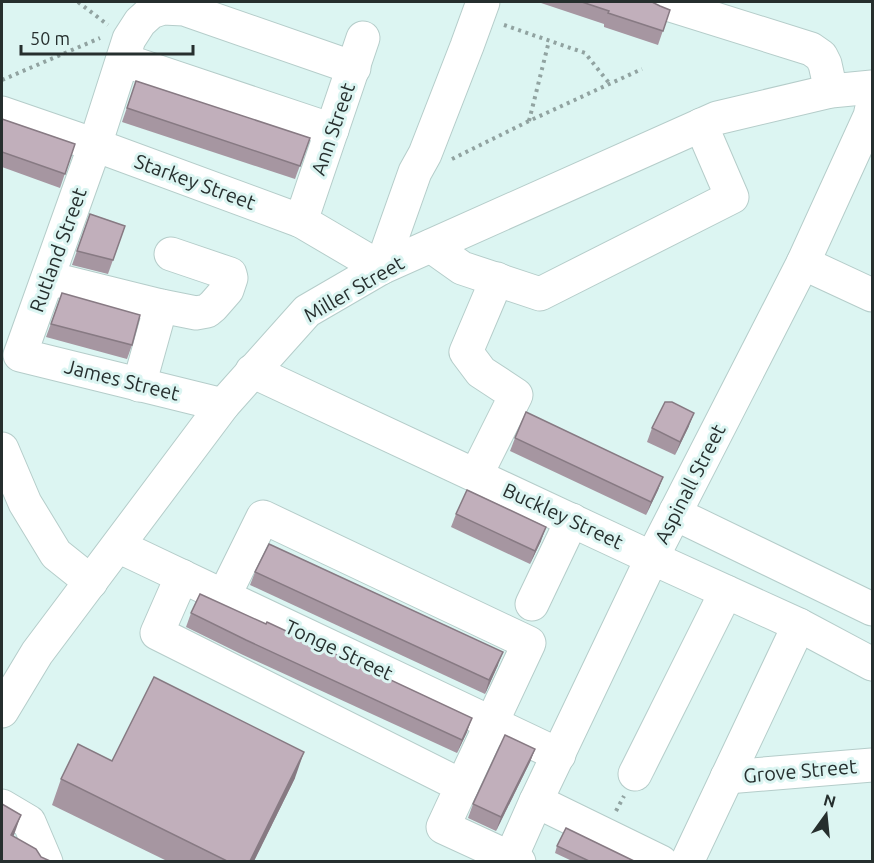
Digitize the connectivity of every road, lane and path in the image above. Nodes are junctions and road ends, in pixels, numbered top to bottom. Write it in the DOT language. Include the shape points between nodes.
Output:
graph roads {
  1 [pos="78,2"];
  2 [pos="661,2"];
  3 [pos="480,9"];
  4 [pos="549,41"];
  5 [pos="123,43"];
  6 [pos="642,69"];
  7 [pos="2,80"];
  8 [pos="609,83"];
  9 [pos="873,87"];
  10 [pos="831,91"];
  11 [pos="873,107"];
  12 [pos="2,113"];
  13 [pos="529,121"];
  14 [pos="701,125"];
  15 [pos="332,130"];
  16 [pos="95,145"];
  17 [pos="420,162"];
  18 [pos="301,220"];
  19 [pos="431,246"];
  20 [pos="171,254"];
  21 [pos="803,263"];
  22 [pos="381,268"];
  23 [pos="48,278"];
  24 [pos="497,279"];
  25 [pos="873,295"];
  26 [pos="161,306"];
  27 [pos="20,355"];
  28 [pos="252,371"];
  29 [pos="139,385"];
  30 [pos="223,405"];
  31 [pos="2,449"];
  32 [pos="476,476"];
  33 [pos="676,511"];
  34 [pos="572,520"];
  35 [pos="118,546"];
  36 [pos="652,558"];
  37 [pos="182,576"];
  38 [pos="91,582"];
  39 [pos="726,592"];
  40 [pos="224,596"];
  41 [pos="532,604"];
  42 [pos="873,609"];
  43 [pos="799,625"];
  44 [pos="873,663"];
  45 [pos="2,711"];
  46 [pos="491,723"];
  47 [pos="559,755"];
  48 [pos="873,765"];
  49 [pos="635,774"];
  50 [pos="728,777"];
  51 [pos="462,786"];
  52 [pos="536,801"];
  53 [pos="2,806"];
  54 [pos="604,834"];
  55 [pos="513,860"];
  56 [pos="45,861"];
  57 [pos="661,861"];
  58 [pos="687,861"];
  1 -- 5 [label="path"];
  2 -- 10 [label="street" via="812,50 825,64"];
  3 -- 4 [label="path"];
  3 -- 17 [label="street"];
  4 -- 8 [label="path" via="585,53"];
  4 -- 13 [label="path"];
  5 -- 7 [label="path"];
  5 -- 15 [label="street"];
  5 -- 15 [label="street, Ann Street" via="140,22 162,8 184,9 358,52"];
  5 -- 16 [label="street, Rutland Street"];
  6 -- 8 [label="path"];
  8 -- 13 [label="path"];
  9 -- 10 [label="street, Miller Street"];
  10 -- 14 [label="street, Miller Street"];
  11 -- 21 [label="street, Aspinall Street"];
  12 -- 16 [label="street, Starkey Street"];
  13 -- 17 [label="path" via="438,166"];
  14 -- 19 [label="street, Miller Street"];
  14 -- 24 [label="street" via="732,197 540,294"];
  15 -- 18 [label="street, Ann Street"];
  16 -- 18 [label="street, Starkey Street"];
  16 -- 23 [label="street, Rutland Street"];
  17 -- 22 [label="street"];
  18 -- 22 [label="street, Starkey Street"];
  19 -- 22 [label="street, Miller Street"];
  19 -- 24 [label="street" via="462,268"];
  20 -- 26 [label="street" via="230,274 231,278 227,290 207,310 196,313"];
  21 -- 25 [label="street"];
  21 -- 33 [label="street, Aspinall Street"];
  22 -- 28 [label="street, Miller Street" via="307,311"];
  23 -- 26 [label="street"];
  23 -- 27 [label="street, Rutland Street"];
  24 -- 32 [label="street" via="466,352 481,372 516,395"];
  26 -- 29 [label="street"];
  27 -- 29 [label="street, James Street"];
  28 -- 30 [label="street, Miller Street"];
  28 -- 32 [label="street, Buckley Street"];
  29 -- 30 [label="street, James Street"];
  30 -- 35 [label="street, Miller Street"];
  31 -- 38 [label="street" via="25,503 56,554"];
  32 -- 34 [label="street, Buckley Street"];
  33 -- 36 [label="street, Aspinall Street"];
  33 -- 42 [label="street"];
  34 -- 36 [label="street, Buckley Street"];
  34 -- 41 [label="street"];
  35 -- 37 [label="street, Tonge Street"];
  35 -- 38 [label="street, Miller Street"];
  36 -- 39 [label="street, Buckley Street"];
  36 -- 47 [label="street, Aspinall Street"];
  37 -- 40 [label="street, Tonge Street"];
  37 -- 51 [label="street" via="157,633"];
  38 -- 45 [label="street, Miller Street" via="37,653"];
  39 -- 43 [label="street, Buckley Street"];
  39 -- 49 [label="street"];
  40 -- 46 [label="street, Tonge Street"];
  40 -- 46 [label="street" via="263,516 508,632 529,643"];
  43 -- 44 [label="street, Buckley Street"];
  43 -- 50 [label="street"];
  46 -- 47 [label="street, Tonge Street"];
  46 -- 51 [label="street"];
  47 -- 52 [label="street, Aspinall Street"];
  48 -- 50 [label="street, Grove Street"];
  49 -- 54 [label="path"];
  50 -- 58 [label="street"];
  51 -- 55 [label="street" via="443,827"];
  52 -- 54 [label="street"];
  52 -- 55 [label="street, Aspinall Street"];
  53 -- 56 [label="street" via="29,822"];
  54 -- 57 [label="street"];
}
